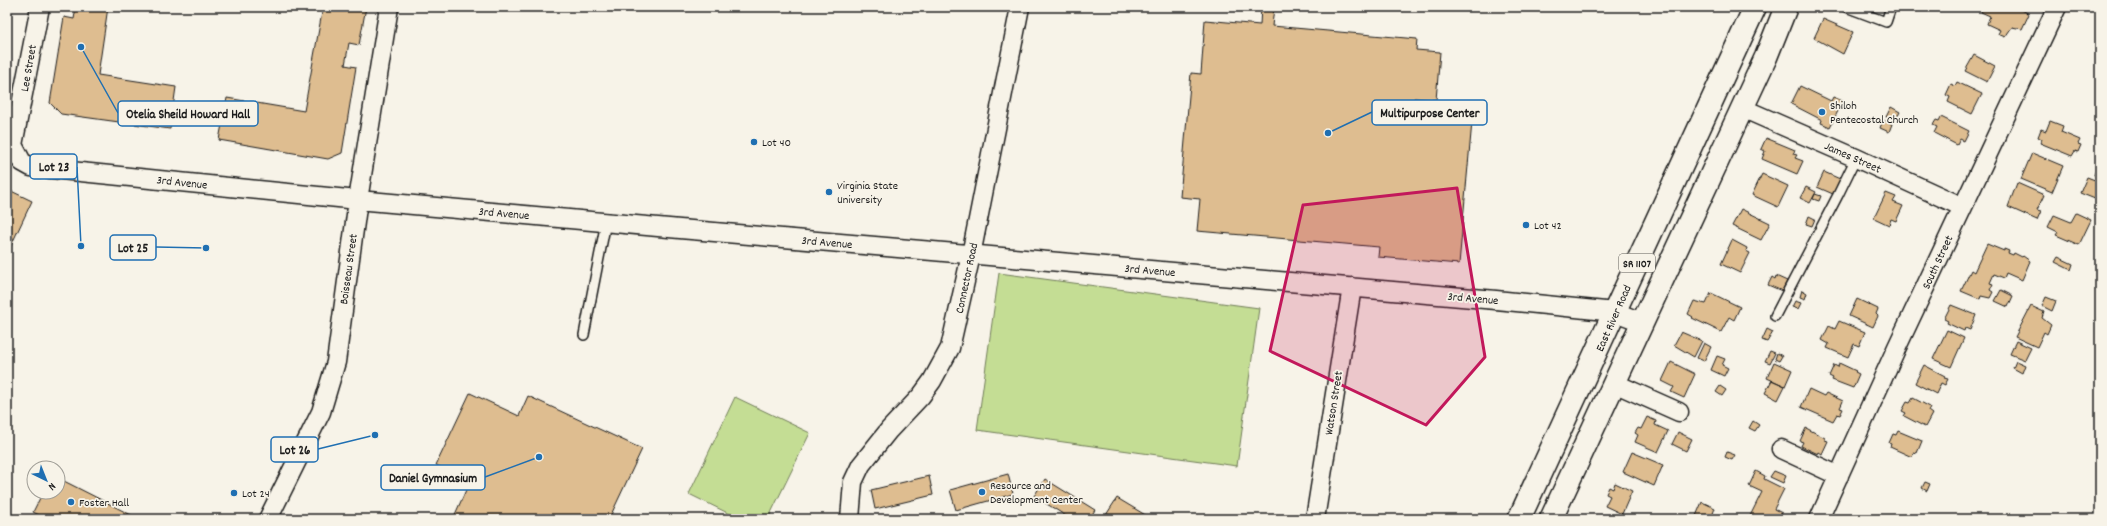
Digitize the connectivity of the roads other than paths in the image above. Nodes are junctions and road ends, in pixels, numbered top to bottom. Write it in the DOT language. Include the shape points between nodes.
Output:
graph roads {
  1 [pos="40,7"];
  2 [pos="389,7"];
  3 [pos="1020,7"];
  4 [pos="1755,7"];
  5 [pos="1786,7"];
  6 [pos="1846,7"];
  7 [pos="1891,7"];
  8 [pos="2057,7"];
  9 [pos="1742,108"];
  10 [pos="17,153"];
  11 [pos="1856,158"];
  12 [pos="358,200"];
  13 [pos="1962,207"];
  14 [pos="606,222"];
  15 [pos="971,255"];
  16 [pos="1352,287"];
  17 [pos="1615,312"];
  18 [pos="1775,316"];
  19 [pos="1642,322"];
  20 [pos="584,335"];
  21 [pos="1614,383"];
  22 [pos="1679,412"];
  23 [pos="1781,449"];
  24 [pos="1839,476"];
  25 [pos="268,519"];
  26 [pos="850,519"];
  27 [pos="1315,519"];
  28 [pos="1519,519"];
  29 [pos="1551,519"];
  30 [pos="1819,519"];
  1 -- 10 [label="street, Lee Street" via="13,145"];
  2 -- 12 [label="street, Boisseau Street"];
  3 -- 15 [label="street, Connector Road"];
  4 -- 17 [label="main road, East River Road / SR 1107"];
  5 -- 9 [label="main road, SR 1107"];
  6 -- 7 [label="lane" via="1886,22"];
  8 -- 13 [label="street, South Street"];
  9 -- 11 [label="street, James Street"];
  9 -- 19 [label="main road, SR 1107"];
  10 -- 12 [label="street, 3rd Avenue" via="22,162 31,166"];
  11 -- 13 [label="street, James Street"];
  11 -- 18 [label="lane"];
  12 -- 14 [label="street, 3rd Avenue"];
  12 -- 25 [label="street, Boisseau Street" via="336,362 321,412"];
  13 -- 24 [label="street, South Street"];
  14 -- 15 [label="street, 3rd Avenue"];
  14 -- 20 [label="lane"];
  15 -- 16 [label="street, 3rd Avenue"];
  15 -- 26 [label="street, Connector Road" via="950,348 921,396 861,465 853,482"];
  16 -- 17 [label="street, 3rd Avenue"];
  16 -- 27 [label="street, Watson Street"];
  17 -- 19 [label="street, 3rd Avenue"];
  17 -- 28 [label="main road, East River Road / SR 1107"];
  19 -- 21 [label="main road, SR 1107"];
  21 -- 22 [label="street"];
  21 -- 29 [label="main road, SR 1107"];
  23 -- 24 [label="street"];
  24 -- 30 [label="street, South Street"];
}
